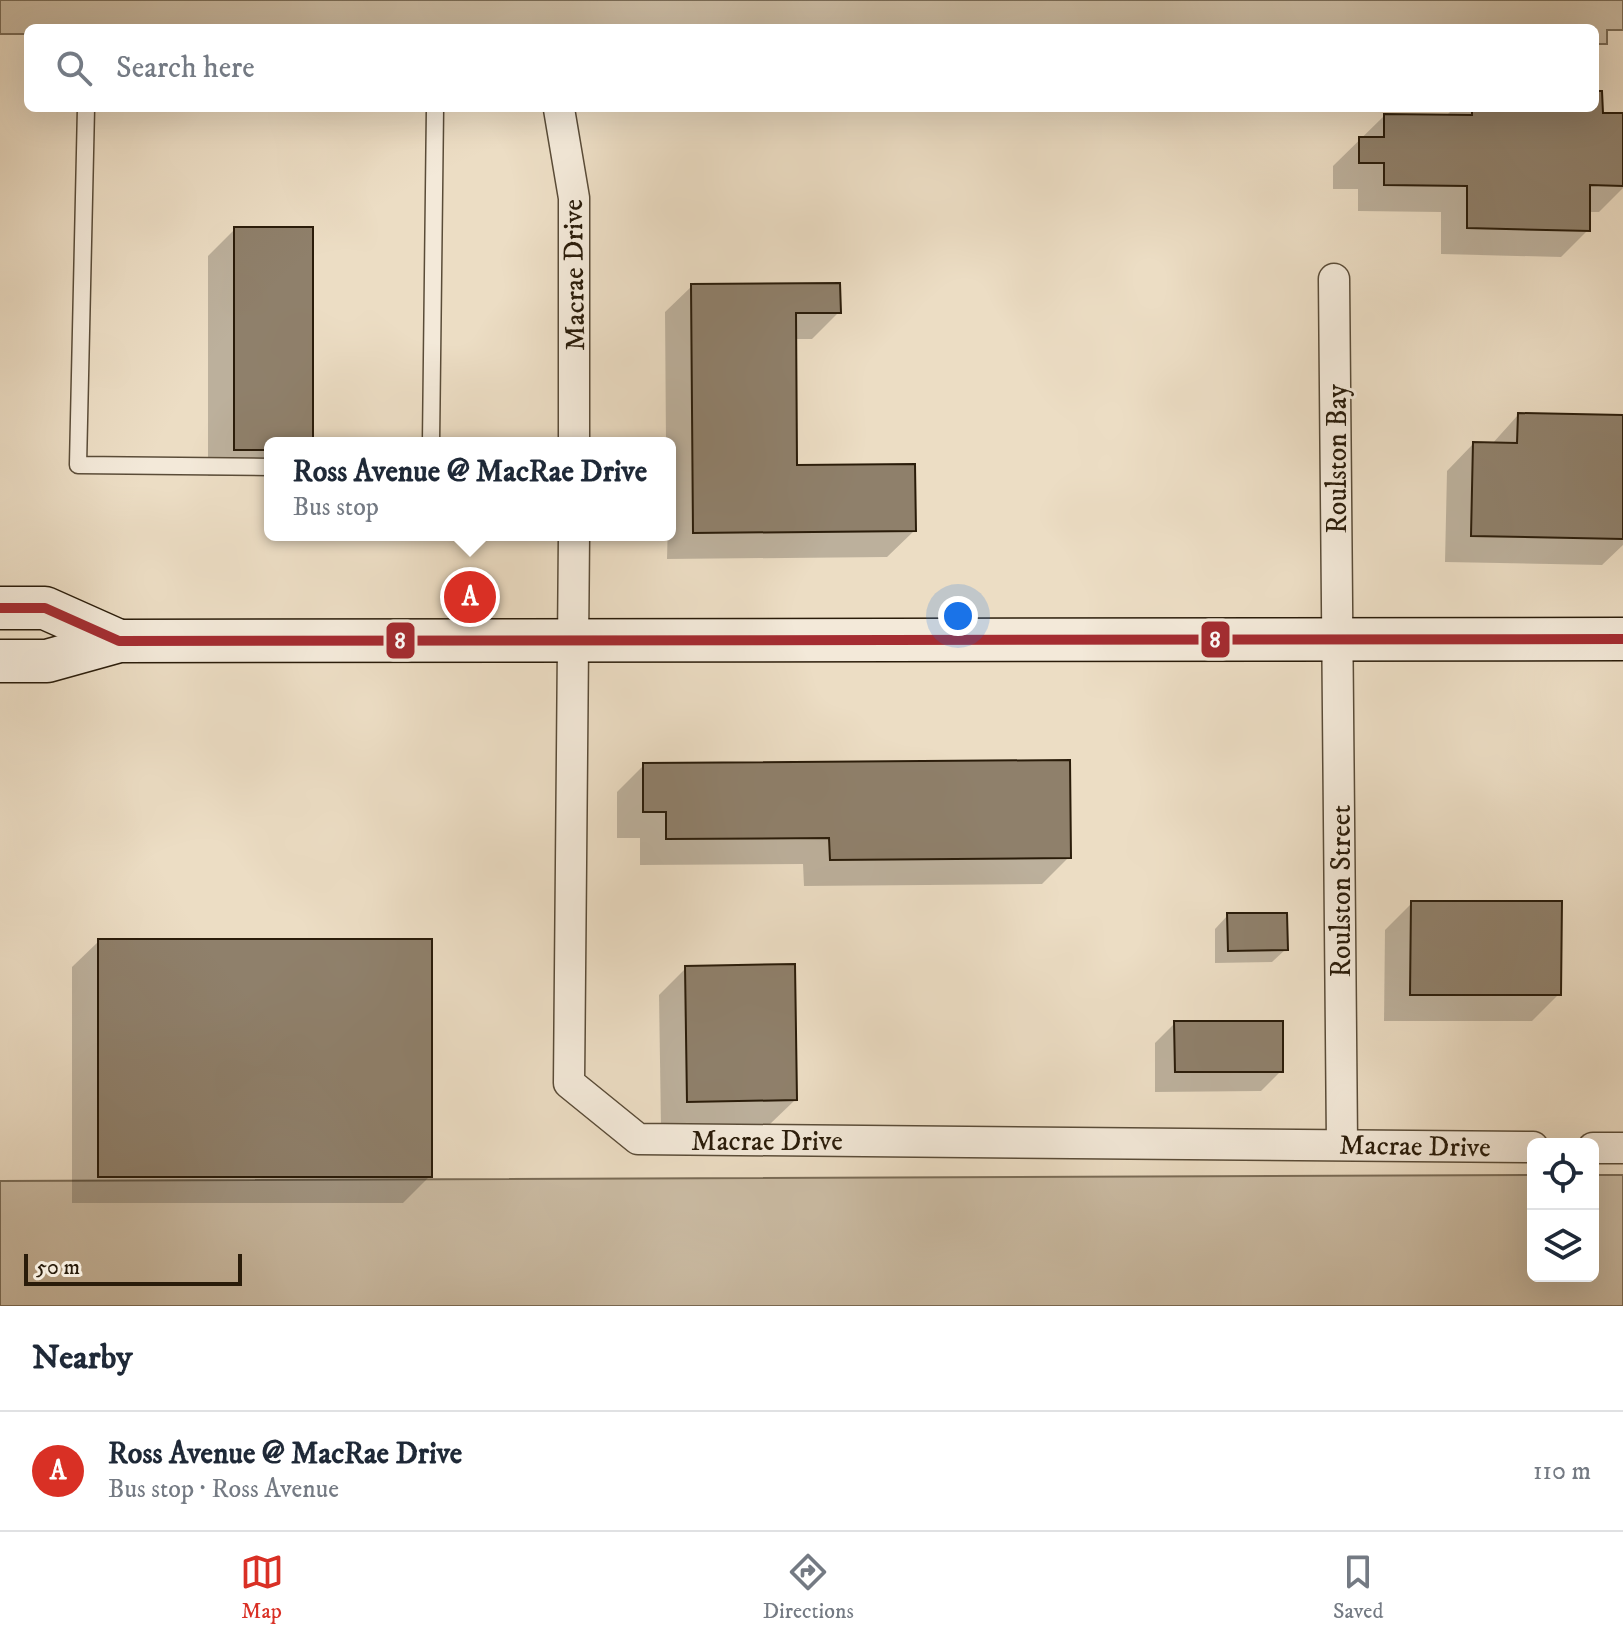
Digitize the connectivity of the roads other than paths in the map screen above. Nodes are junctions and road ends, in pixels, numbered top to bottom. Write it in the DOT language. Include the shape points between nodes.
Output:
graph roads {
  1 [pos="86,112"];
  2 [pos="435,112"];
  3 [pos="560,112"];
  4 [pos="1334,279"];
  5 [pos="431,437"];
  6 [pos="574,437"];
  7 [pos="264,467"];
  8 [pos="574,541"];
  9 [pos="0,608"];
  10 [pos="1338,639"];
  11 [pos="1623,639"];
  12 [pos="119,641"];
  13 [pos="574,641"];
  14 [pos="0,661"];
  15 [pos="1342,1143"];
  16 [pos="1527,1147"];
  17 [pos="1599,1148"];
  18 [pos="1623,1148"];
  1 -- 7 [label="lane" via="78,465"];
  2 -- 5 [label="lane"];
  3 -- 6 [label="street, Macrae Drive" via="574,198"];
  4 -- 10 [label="street, Roulston Bay"];
  8 -- 13 [label="street, Macrae Drive"];
  9 -- 12 [label="main road" via="45,608"];
  10 -- 11 [label="main road"];
  10 -- 13 [label="main road"];
  10 -- 15 [label="street, Roulston Street"];
  12 -- 13 [label="main road"];
  12 -- 14 [label="main road" via="47,661"];
  13 -- 15 [label="street, Macrae Drive" via="569,1083 638,1139"];
  15 -- 16 [label="street, Macrae Drive"];
  17 -- 18 [label="street"];
}
